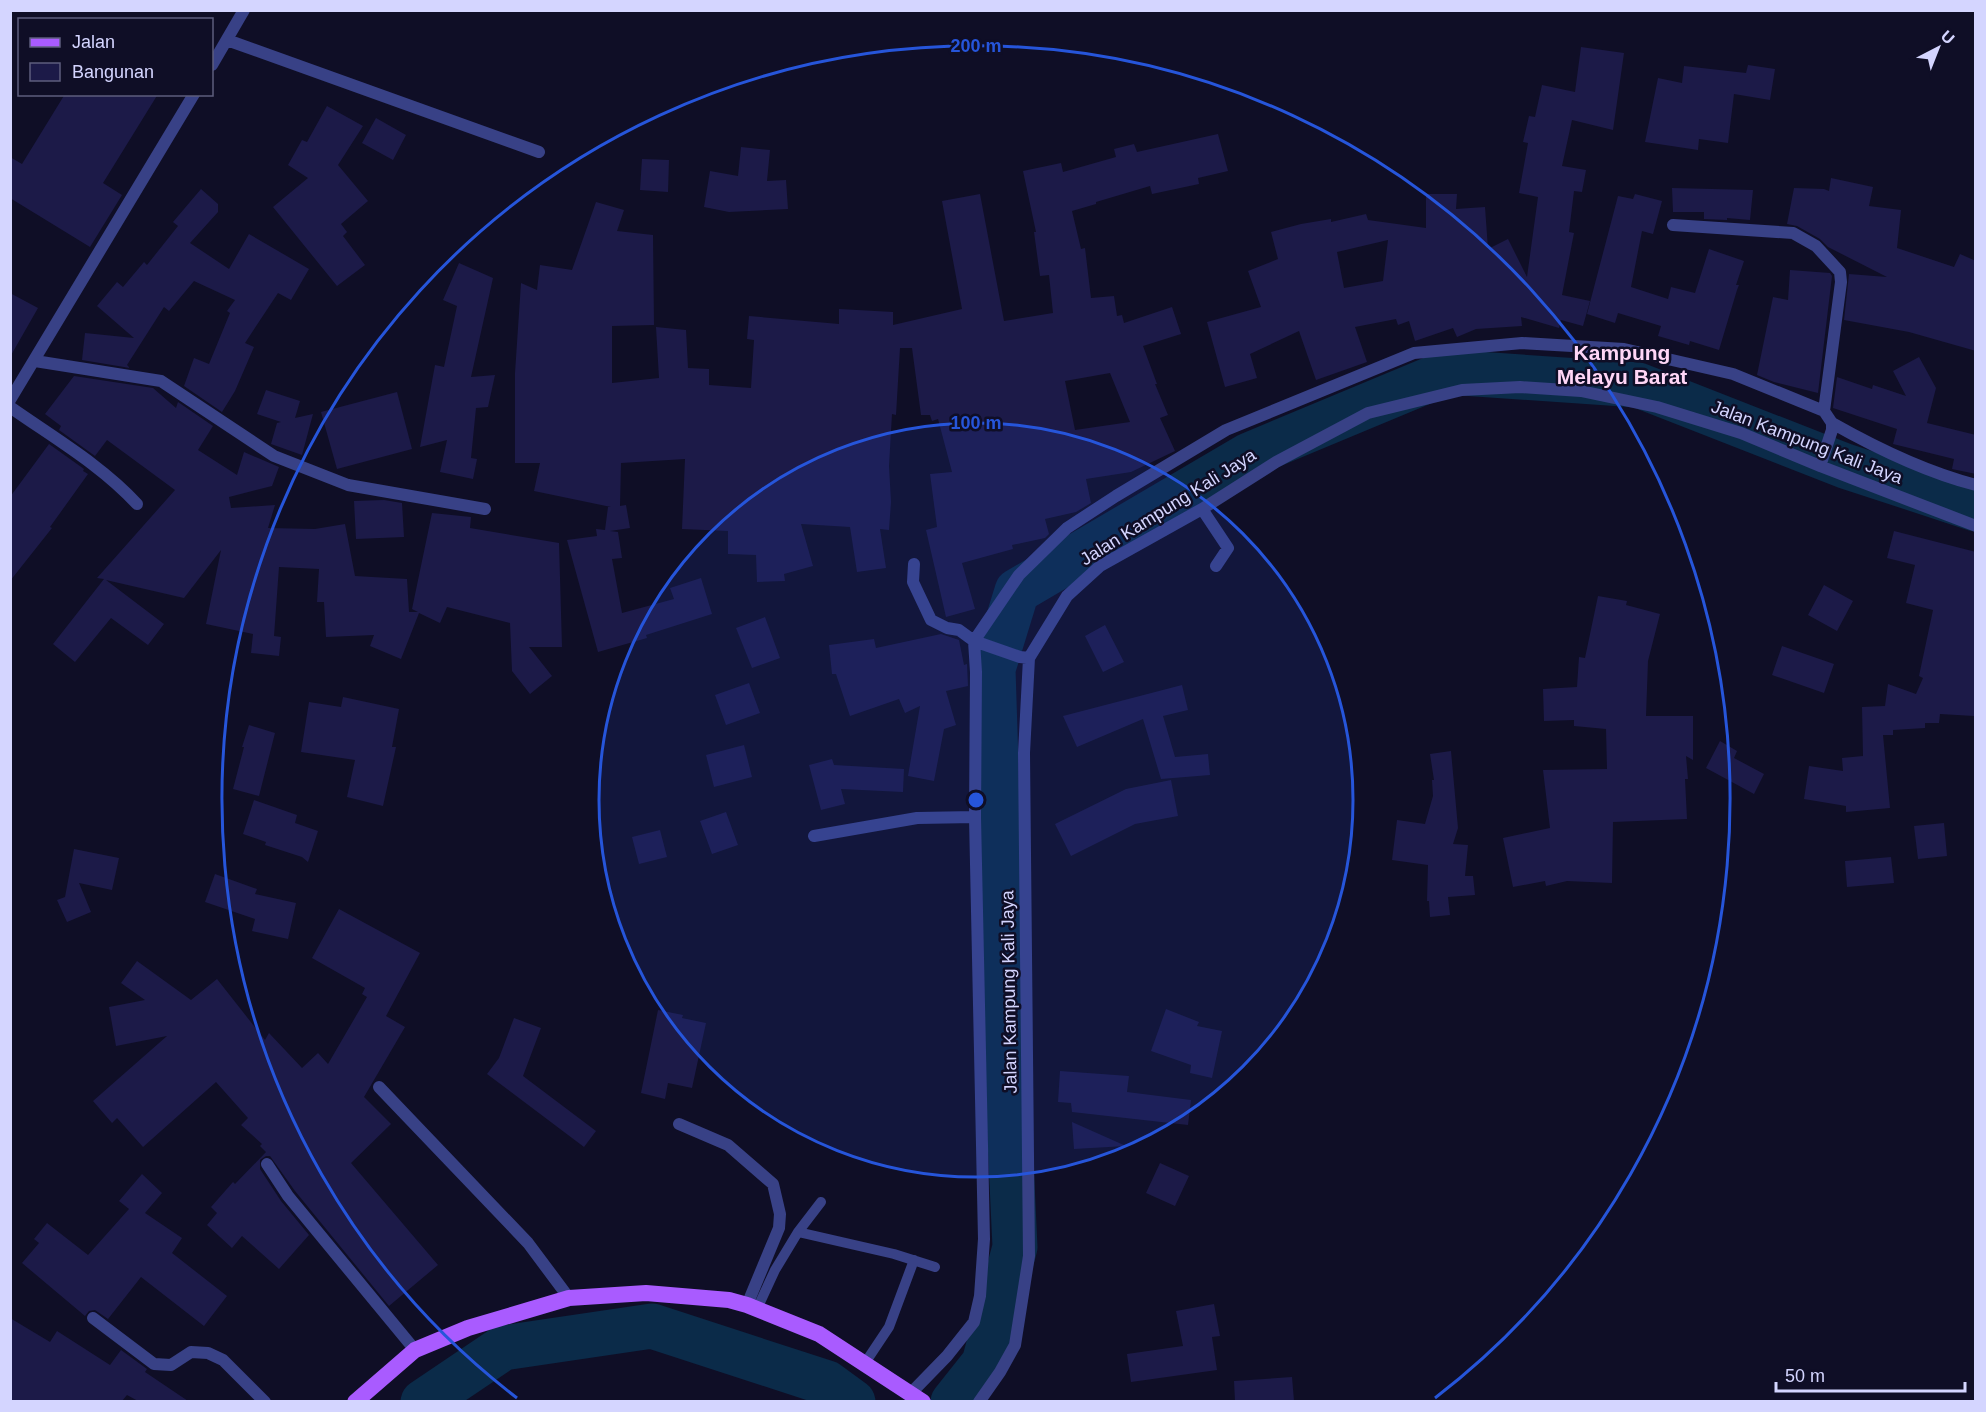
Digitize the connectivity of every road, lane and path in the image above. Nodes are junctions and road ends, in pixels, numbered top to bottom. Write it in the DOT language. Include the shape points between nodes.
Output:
graph roads {
  1 [pos="244,10"];
  2 [pos="226,40"];
  3 [pos="213,63"];
  4 [pos="193,96"];
  5 [pos="539,152"];
  6 [pos="1673,225"];
  7 [pos="34,362"];
  8 [pos="10,400"];
  9 [pos="10,407"];
  10 [pos="1824,411"];
  11 [pos="1832,426"];
  12 [pos="1821,462"];
  13 [pos="1976,485"];
  14 [pos="137,504"];
  15 [pos="484,509"];
  16 [pos="1202,509"];
  17 [pos="1976,526"];
  18 [pos="914,564"];
  19 [pos="1216,566"];
  20 [pos="974,641"];
  21 [pos="1024,658"];
  22 [pos="975,817"];
  23 [pos="814,836"];
  24 [pos="379,1088"];
  25 [pos="680,1124"];
  26 [pos="267,1164"];
  27 [pos="821,1202"];
  28 [pos="798,1232"];
  29 [pos="914,1260"];
  30 [pos="935,1267"];
  31 [pos="569,1298"];
  32 [pos="752,1307"];
  33 [pos="93,1318"];
  34 [pos="415,1350"];
  35 [pos="865,1363"];
  36 [pos="919,1399"];
  37 [pos="265,1401"];
  38 [pos="354,1401"];
  39 [pos="979,1401"];
  1 -- 2 [label="street"];
  2 -- 3 [label="street"];
  2 -- 5 [label="street"];
  4 -- 7 [label="street"];
  6 -- 10 [label="street" via="1793,233 1816,246 1840,272"];
  7 -- 8 [label="street"];
  7 -- 15 [label="street" via="161,381 274,456 348,484"];
  9 -- 14 [label="street" via="104,472"];
  10 -- 11 [label="street"];
  10 -- 20 [label="street" via="1733,374 1624,349 1522,343 1414,353 1226,430 1066,528 1018,575"];
  11 -- 12 [label="street"];
  11 -- 13 [label="street" via="1876,448"];
  12 -- 16 [label="street, Jalan Kampung Kali Jaya" via="1636,402 1581,391 1521,387 1462,390 1368,413 1276,462"];
  12 -- 17 [label="street, Jalan Kampung Kali Jaya"];
  16 -- 19 [label="street" via="1228,548"];
  16 -- 21 [label="street, Jalan Kampung Kali Jaya" via="1100,566 1067,596"];
  18 -- 20 [label="street" via="913,582 931,620 959,630"];
  20 -- 21 [label="street"];
  20 -- 22 [label="street"];
  21 -- 39 [label="street, Jalan Kampung Kali Jaya" via="1029,1256 1015,1345"];
  22 -- 23 [label="street" via="917,818"];
  22 -- 36 [label="street" via="984,1239 980,1296 974,1322"];
  24 -- 31 [label="street" via="528,1243"];
  25 -- 32 [label="street" via="728,1145 773,1184 779,1228"];
  26 -- 34 [label="street" via="288,1196"];
  27 -- 28 [label="lane"];
  28 -- 29 [label="lane"];
  28 -- 32 [label="lane"];
  29 -- 30 [label="lane"];
  29 -- 35 [label="lane" via="889,1327"];
  31 -- 32 [label="main road" via="646,1293 729,1300"];
  31 -- 34 [label="main road" via="468,1328"];
  32 -- 35 [label="main road" via="819,1334"];
  33 -- 37 [label="street" via="154,1364 171,1365 190,1352 208,1353 223,1360"];
  34 -- 38 [label="main road"];
  35 -- 36 [label="main road"];
}
